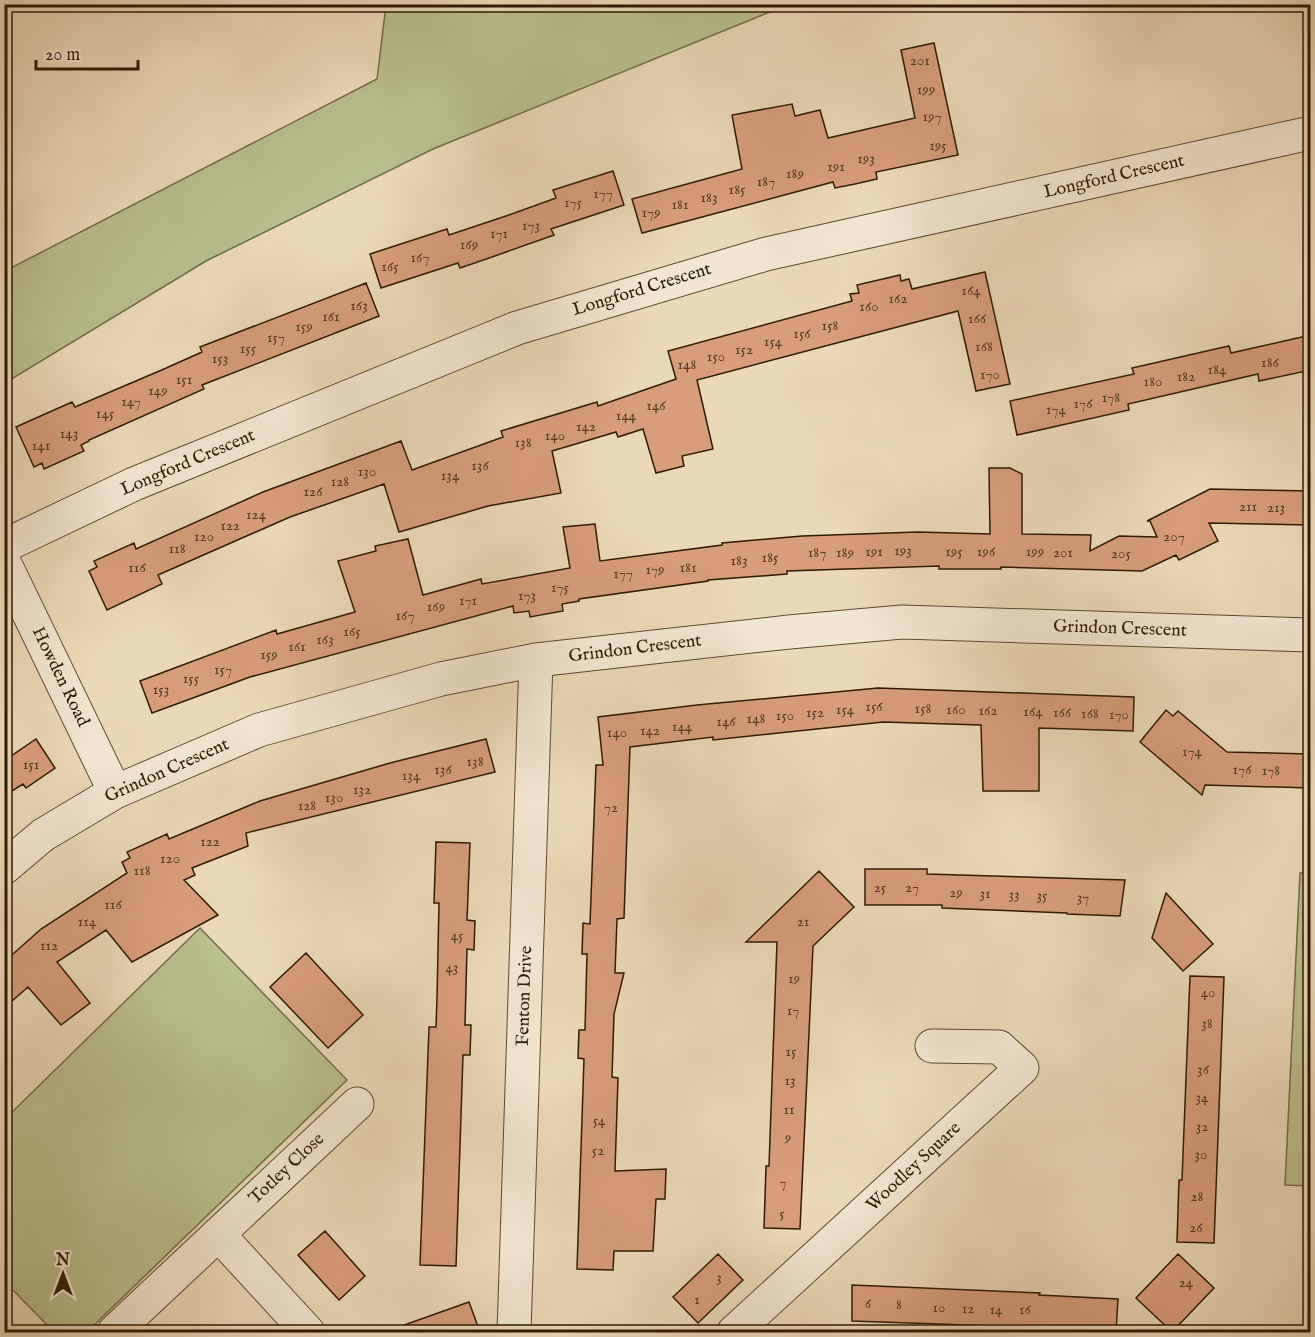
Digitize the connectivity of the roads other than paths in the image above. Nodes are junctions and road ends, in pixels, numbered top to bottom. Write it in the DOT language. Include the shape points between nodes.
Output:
graph roads {
  1 [pos="1311,133"];
  2 [pos="4,546"];
  3 [pos="4,562"];
  4 [pos="1311,635"];
  5 [pos="536,660"];
  6 [pos="115,792"];
  7 [pos="4,868"];
  8 [pos="932,1047"];
  9 [pos="357,1104"];
  10 [pos="218,1234"];
  11 [pos="114,1332"];
  12 [pos="308,1332"];
  13 [pos="514,1332"];
  14 [pos="734,1332"];
  1 -- 2 [label="street, Longford Crescent" via="766,254 517,328 134,484"];
  3 -- 6 [label="street, Howden Road"];
  4 -- 5 [label="street, Grindon Crescent" via="902,622"];
  5 -- 6 [label="street, Grindon Crescent" via="441,679 259,730"];
  5 -- 13 [label="street, Fenton Drive"];
  6 -- 7 [label="street, Grindon Crescent" via="43,835"];
  8 -- 14 [label="street, Woodley Square" via="999,1047 1022,1068"];
  9 -- 10 [label="street, Totley Close"];
  10 -- 11 [label="street, Totley Close"];
  10 -- 12 [label="street"];
}
